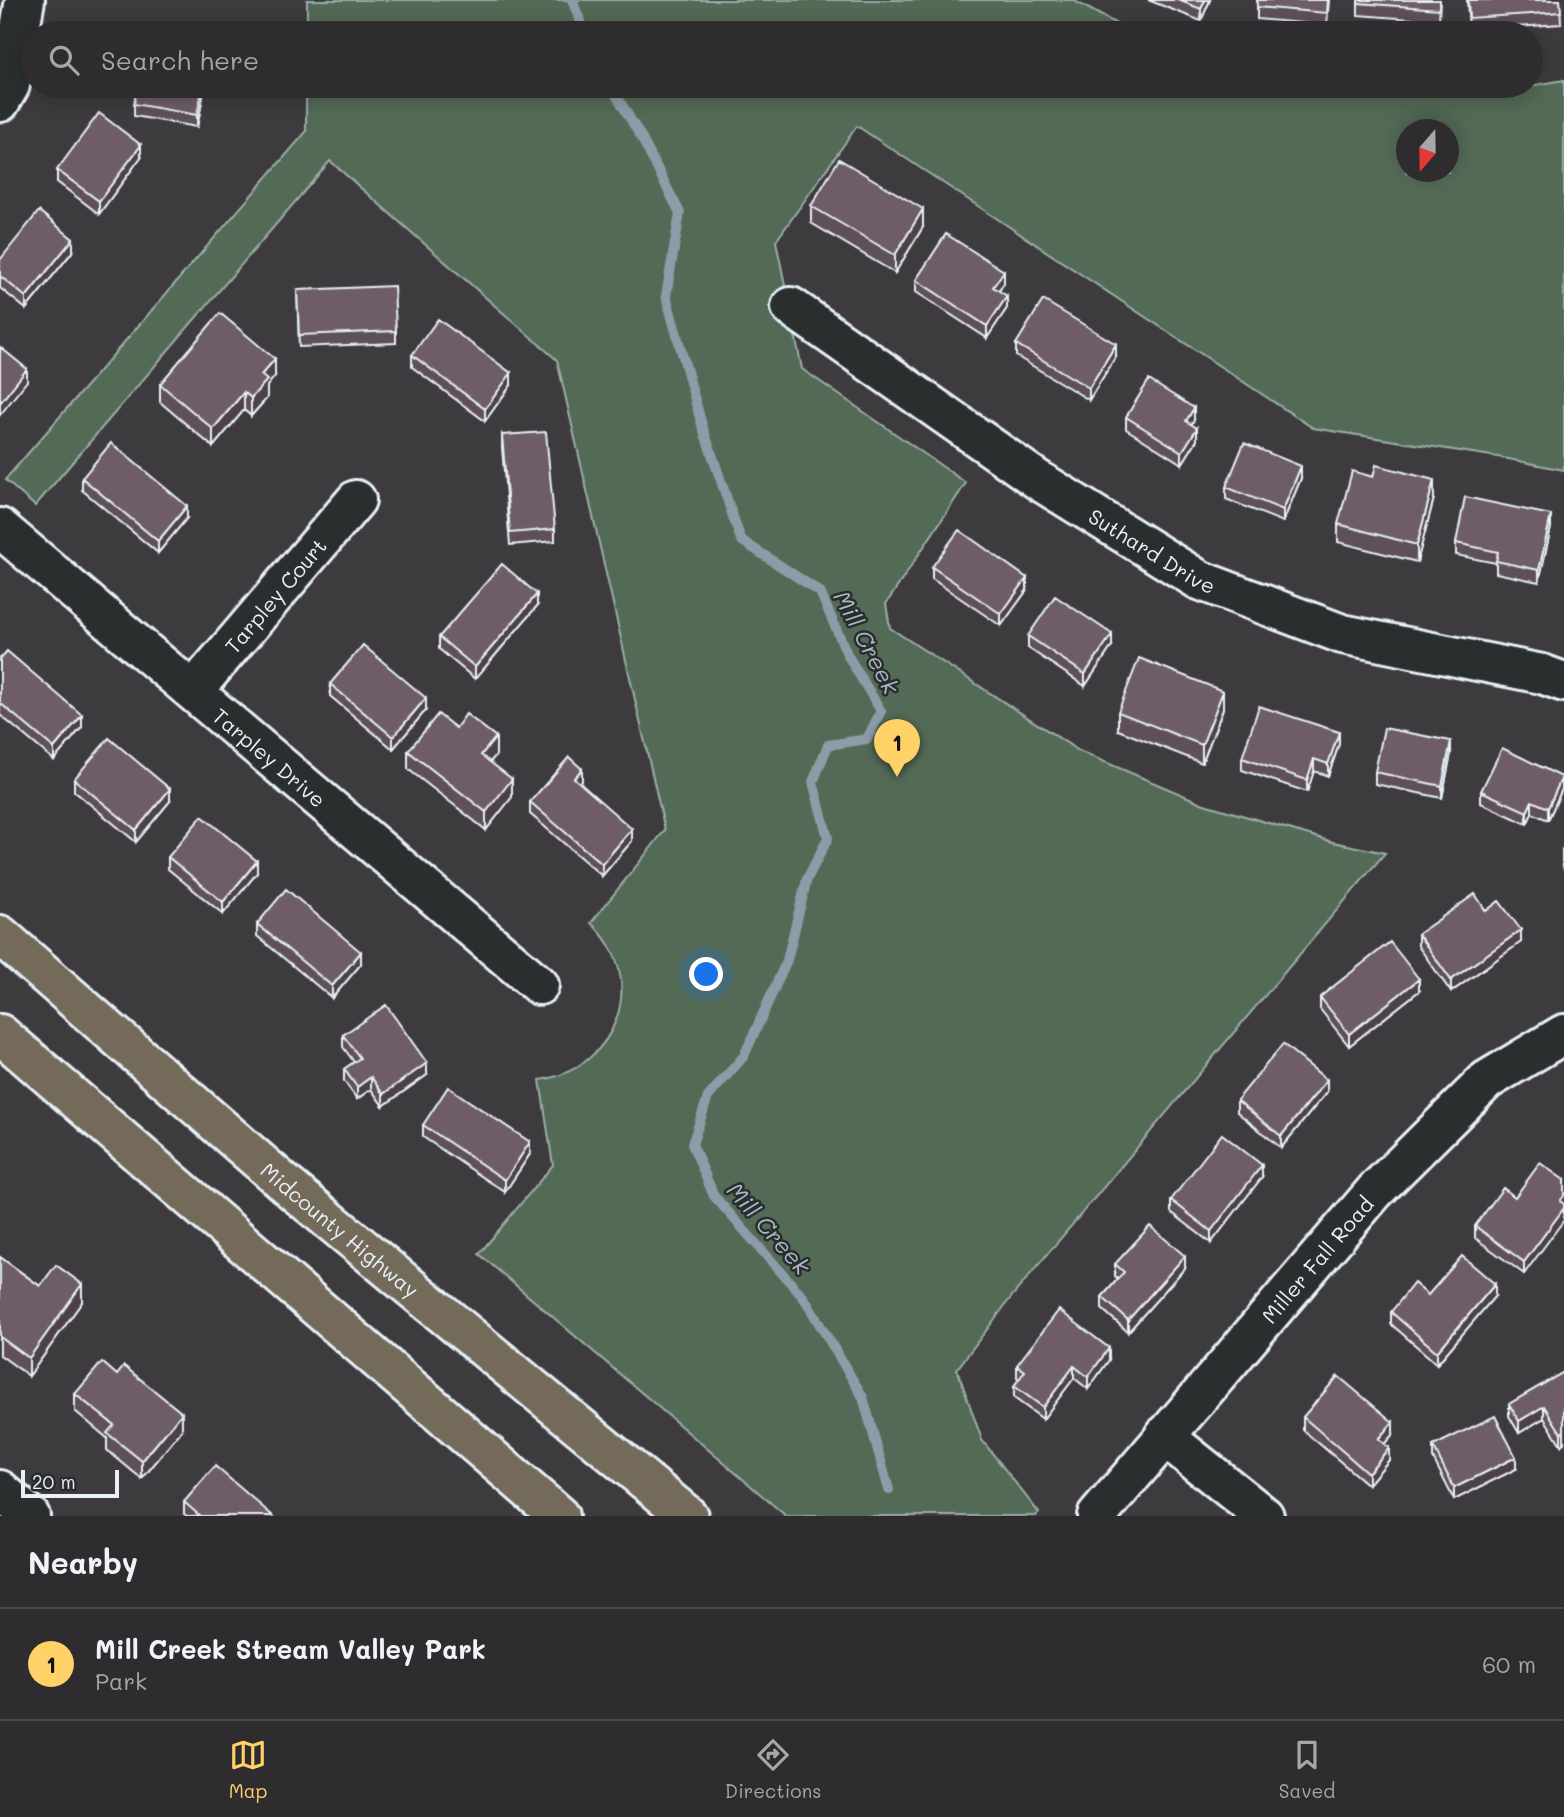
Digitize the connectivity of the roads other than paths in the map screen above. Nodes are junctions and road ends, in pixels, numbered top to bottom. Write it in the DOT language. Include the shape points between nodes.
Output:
graph roads {
  1 [pos="25,0"];
  2 [pos="21,21"];
  3 [pos="21,23"];
  4 [pos="0,102"];
  5 [pos="791,307"];
  6 [pos="356,500"];
  7 [pos="0,527"];
  8 [pos="1564,682"];
  9 [pos="193,691"];
  10 [pos="0,935"];
  11 [pos="539,985"];
  12 [pos="0,1034"];
  13 [pos="1564,1034"];
  14 [pos="1164,1436"];
  15 [pos="0,1490"];
  16 [pos="30,1516"];
  17 [pos="559,1516"];
  18 [pos="688,1516"];
  19 [pos="1097,1516"];
  20 [pos="1264,1516"];
  1 -- 2 [label="street"];
  3 -- 4 [label="street" via="10,85"];
  5 -- 8 [label="street, Suthard Drive" via="1038,480 1199,580 1342,634"];
  6 -- 9 [label="street, Tarpley Court"];
  7 -- 9 [label="street, Tarpley Drive"];
  9 -- 11 [label="street, Tarpley Drive"];
  10 -- 18 [label="main road, Midcounty Highway" via="290,1188"];
  12 -- 17 [label="main road"];
  13 -- 14 [label="street, Miller Fall Road" via="1487,1080 1375,1191"];
  14 -- 19 [label="street, Miller Fall Road"];
  14 -- 20 [label="street"];
  15 -- 16 [label="street"];
}
